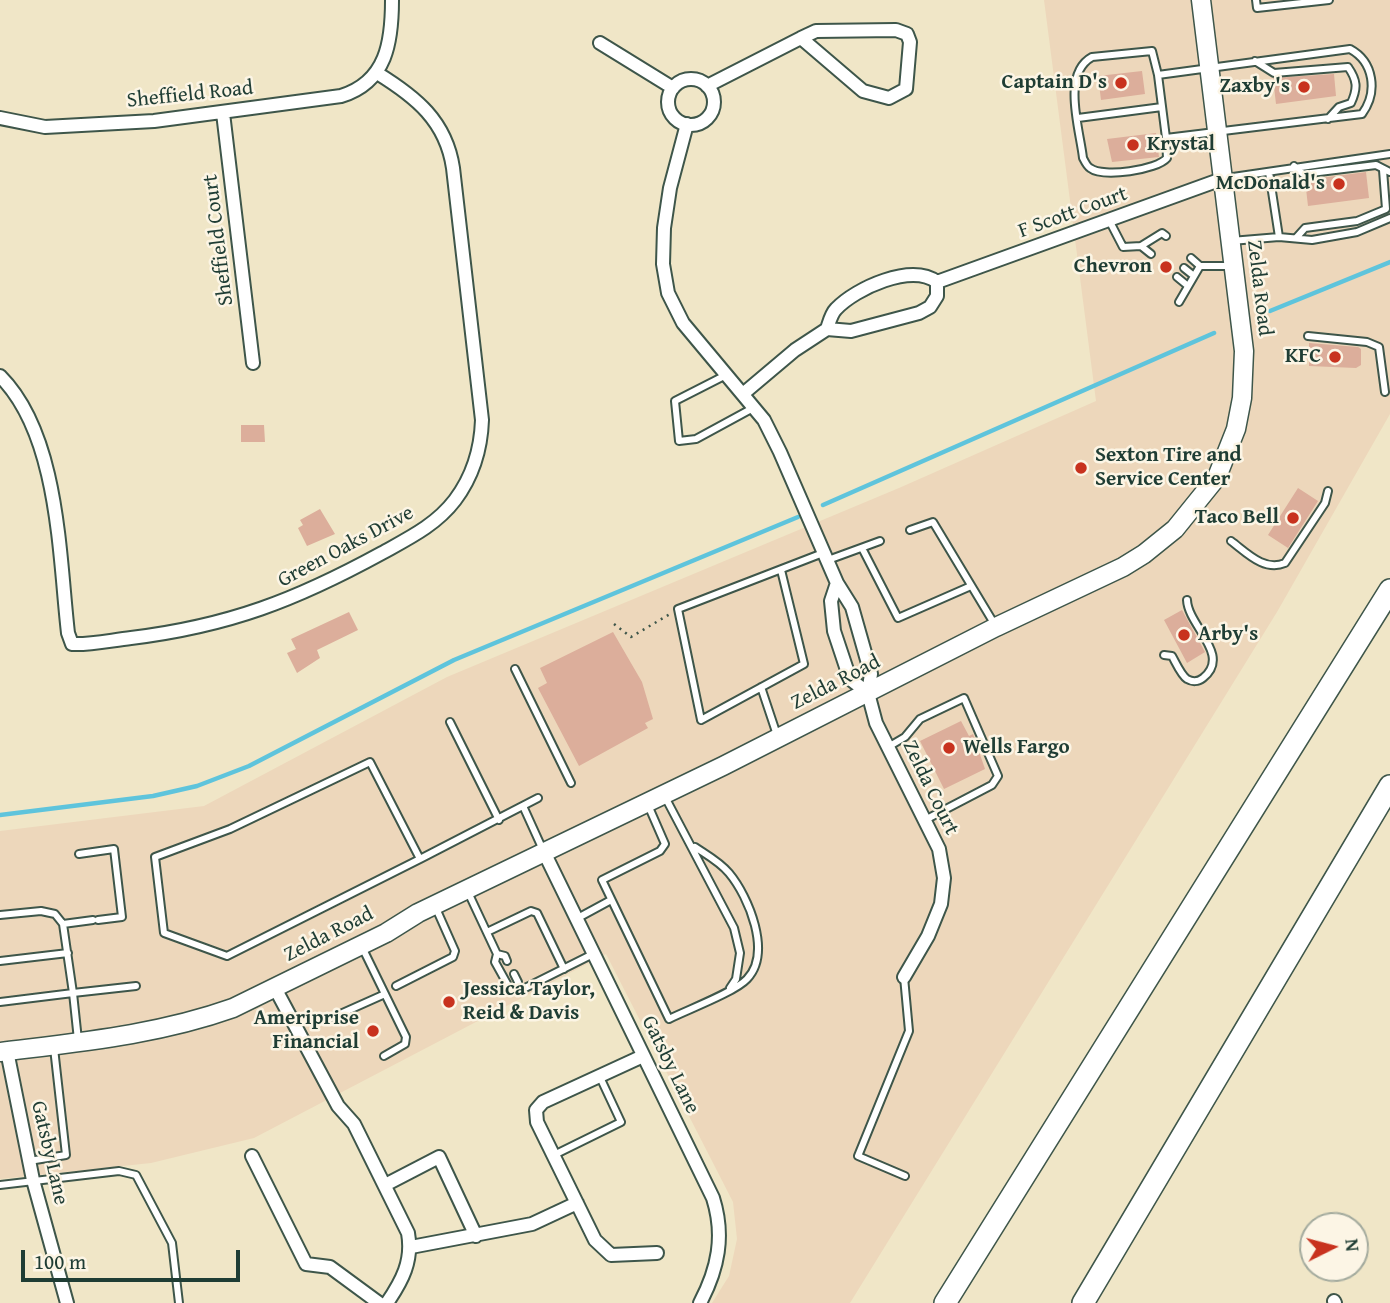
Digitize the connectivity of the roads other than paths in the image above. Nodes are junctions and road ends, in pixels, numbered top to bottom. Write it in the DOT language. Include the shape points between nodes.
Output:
graph roads {
  1 [pos="392,0"];
  2 [pos="1201,0"];
  3 [pos="1256,0"];
  4 [pos="1329,0"];
  5 [pos="801,38"];
  6 [pos="600,43"];
  7 [pos="1255,61"];
  8 [pos="1209,69"];
  9 [pos="377,73"];
  10 [pos="1158,75"];
  11 [pos="707,86"];
  12 [pos="673,88"];
  13 [pos="1162,107"];
  14 [pos="223,113"];
  15 [pos="0,118"];
  16 [pos="1078,118"];
  17 [pos="1328,119"];
  18 [pos="687,124"];
  19 [pos="1216,131"];
  20 [pos="1166,138"];
  21 [pos="1390,154"];
  22 [pos="1294,166"];
  23 [pos="1386,171"];
  24 [pos="1269,173"];
  25 [pos="1222,178"];
  26 [pos="1388,208"];
  27 [pos="1390,218"];
  28 [pos="1109,220"];
  29 [pos="1166,236"];
  30 [pos="1279,237"];
  31 [pos="1296,238"];
  32 [pos="1151,240"];
  33 [pos="1230,242"];
  34 [pos="1158,245"];
  35 [pos="1141,246"];
  36 [pos="1151,254"];
  37 [pos="1191,258"];
  38 [pos="1200,266"];
  39 [pos="1233,266"];
  40 [pos="1184,268"];
  41 [pos="1194,276"];
  42 [pos="1177,277"];
  43 [pos="937,282"];
  44 [pos="1188,286"];
  45 [pos="1179,302"];
  46 [pos="827,329"];
  47 [pos="1308,336"];
  48 [pos="253,363"];
  49 [pos="729,374"];
  50 [pos="0,376"];
  51 [pos="1385,392"];
  52 [pos="744,393"];
  53 [pos="754,407"];
  54 [pos="1328,491"];
  55 [pos="910,530"];
  56 [pos="880,541"];
  57 [pos="1231,541"];
  58 [pos="862,548"];
  59 [pos="827,556"];
  60 [pos="781,570"];
  61 [pos="838,583"];
  62 [pos="971,586"];
  63 [pos="1390,590"];
  64 [pos="1186,600"];
  65 [pos="996,627"];
  66 [pos="1164,654"];
  67 [pos="515,669"];
  68 [pos="761,687"];
  69 [pos="868,693"];
  70 [pos="450,722"];
  71 [pos="778,738"];
  72 [pos="888,747"];
  73 [pos="571,783"];
  74 [pos="1390,786"];
  75 [pos="664,794"];
  76 [pos="538,798"];
  77 [pos="646,802"];
  78 [pos="523,806"];
  79 [pos="499,820"];
  80 [pos="925,821"];
  81 [pos="695,847"];
  82 [pos="543,850"];
  83 [pos="79,854"];
  84 [pos="420,859"];
  85 [pos="466,889"];
  86 [pos="611,900"];
  87 [pos="435,904"];
  88 [pos="0,915"];
  89 [pos="576,919"];
  90 [pos="63,924"];
  91 [pos="487,932"];
  92 [pos="361,945"];
  93 [pos="68,953"];
  94 [pos="497,954"];
  95 [pos="593,954"];
  96 [pos="0,961"];
  97 [pos="507,961"];
  98 [pos="564,969"];
  99 [pos="514,974"];
  100 [pos="904,977"];
  101 [pos="136,986"];
  102 [pos="396,986"];
  103 [pos="275,988"];
  104 [pos="517,990"];
  105 [pos="729,990"];
  106 [pos="73,993"];
  107 [pos="385,994"];
  108 [pos="0,1002"];
  109 [pos="329,1019"];
  110 [pos="78,1042"];
  111 [pos="53,1045"];
  112 [pos="3,1051"];
  113 [pos="384,1056"];
  114 [pos="643,1056"];
  115 [pos="599,1076"];
  116 [pos="554,1155"];
  117 [pos="252,1156"];
  118 [pos="29,1161"];
  119 [pos="905,1176"];
  120 [pos="33,1180"];
  121 [pos="0,1185"];
  122 [pos="385,1185"];
  123 [pos="577,1203"];
  124 [pos="476,1236"];
  125 [pos="411,1247"];
  126 [pos="657,1253"];
  127 [pos="66,1303"];
  128 [pos="179,1303"];
  129 [pos="379,1303"];
  130 [pos="387,1303"];
  131 [pos="700,1303"];
  132 [pos="945,1303"];
  133 [pos="1083,1303"];
  1 -- 9 [label="street" via="391,39"];
  2 -- 8 [label="main road, Zelda Road"];
  3 -- 4 [label="lane" via="1258,8"];
  5 -- 5 [label="street" via="863,90 889,98 906,89 910,42 903,31 816,31"];
  5 -- 11 [label="street"];
  6 -- 12 [label="street"];
  7 -- 8 [label="lane"];
  7 -- 17 [label="lane" via="1273,73 1348,66 1356,79 1356,93 1351,103 1339,107"];
  7 -- 17 [label="lane" via="1350,49 1362,56 1370,70 1370,103 1362,114"];
  8 -- 10 [label="lane"];
  8 -- 19 [label="main road, Zelda Road"];
  9 -- 14 [label="street, Sheffield Road" via="357,90 341,96"];
  9 -- 50 [label="street, Green Oaks Drive" via="431,114 448,142 453,169 482,420 470,476 436,520 369,560 249,615 156,635 72,645 42,449 23,408"];
  10 -- 13 [label="lane"];
  10 -- 16 [label="lane" via="1152,51 1091,57 1077,71 1074,83"];
  11 -- 12 [label="street" via="687,79"];
  11 -- 18 [label="street" via="713,99 710,114 698,124"];
  12 -- 18 [label="street" via="668,99 671,114"];
  13 -- 16 [label="lane"];
  13 -- 20 [label="lane"];
  14 -- 15 [label="street, Sheffield Road" via="45,127"];
  14 -- 48 [label="street, Sheffield Court"];
  16 -- 20 [label="lane" via="1083,159 1099,172 1163,164"];
  17 -- 19 [label="lane"];
  18 -- 49 [label="street" via="664,228 665,280 683,323"];
  19 -- 20 [label="lane"];
  19 -- 25 [label="main road, Zelda Road"];
  21 -- 22 [label="lane"];
  22 -- 23 [label="lane" via="1303,174 1376,164"];
  22 -- 24 [label="lane"];
  23 -- 26 [label="lane"];
  24 -- 25 [label="lane"];
  24 -- 30 [label="lane"];
  25 -- 28 [label="street, F Scott Court"];
  25 -- 33 [label="main road, Zelda Road"];
  26 -- 31 [label="lane" via="1357,220 1305,228"];
  27 -- 31 [label="lane" via="1357,232 1312,240"];
  28 -- 35 [label="lane" via="1123,247"];
  28 -- 43 [label="street, F Scott Court"];
  29 -- 32 [label="lane" via="1162,233"];
  30 -- 31 [label="lane"];
  30 -- 33 [label="lane"];
  32 -- 34 [label="lane"];
  32 -- 35 [label="lane"];
  33 -- 39 [label="main road, Zelda Road"];
  35 -- 36 [label="lane"];
  37 -- 38 [label="lane"];
  38 -- 39 [label="lane"];
  38 -- 41 [label="lane"];
  39 -- 65 [label="main road, Zelda Road" via="1244,385 1236,429 1211,485 1175,529 1144,554"];
  40 -- 41 [label="lane"];
  41 -- 44 [label="lane"];
  42 -- 44 [label="lane"];
  43 -- 46 [label="street, F Scott Court" via="916,274 866,289 834,310"];
  43 -- 46 [label="street" via="937,296 919,313 851,331"];
  44 -- 45 [label="lane"];
  46 -- 52 [label="street, F Scott Court"];
  47 -- 51 [label="lane" via="1375,345 1381,350"];
  49 -- 52 [label="street"];
  49 -- 53 [label="lane" via="675,401 679,442 696,439"];
  52 -- 53 [label="street"];
  53 -- 59 [label="street"];
  54 -- 57 [label="lane" via="1325,503 1285,563 1272,566 1261,562"];
  55 -- 62 [label="lane" via="933,522"];
  56 -- 58 [label="lane"];
  58 -- 59 [label="lane"];
  58 -- 62 [label="lane" via="898,618"];
  59 -- 60 [label="lane"];
  59 -- 61 [label="street"];
  60 -- 68 [label="lane" via="804,663"];
  60 -- 68 [label="lane" via="678,609 701,720"];
  61 -- 69 [label="street" via="852,607 871,674"];
  61 -- 69 [label="street" via="831,601 834,631 850,679"];
  62 -- 65 [label="lane"];
  63 -- 132 [label="highway"];
  64 -- 66 [label="lane" via="1187,610 1213,653 1212,667 1203,678 1191,681 1172,656"];
  65 -- 69 [label="main road, Zelda Road"];
  67 -- 73 [label="lane"];
  68 -- 71 [label="lane"];
  69 -- 71 [label="main road, Zelda Road"];
  69 -- 72 [label="street, Zelda Court"];
  70 -- 79 [label="lane"];
  71 -- 75 [label="main road, Zelda Road"];
  72 -- 80 [label="street, Zelda Court"];
  72 -- 80 [label="lane" via="905,737 920,719 964,698 998,776 992,785"];
  74 -- 133 [label="highway"];
  75 -- 77 [label="main road, Zelda Road"];
  75 -- 81 [label="lane"];
  76 -- 78 [label="lane"];
  77 -- 82 [label="main road, Zelda Road"];
  77 -- 86 [label="lane" via="665,840 660,851 602,880"];
  78 -- 79 [label="lane"];
  78 -- 82 [label="lane"];
  79 -- 84 [label="lane"];
  80 -- 100 [label="street, Zelda Court" via="939,849 943,892 937,920"];
  81 -- 105 [label="lane" via="739,941 739,965"];
  81 -- 105 [label="lane" via="731,875 751,911 754,967 743,983"];
  82 -- 85 [label="main road, Zelda Road"];
  82 -- 89 [label="street, Gatsby Lane"];
  83 -- 90 [label="lane" via="114,849 122,916"];
  84 -- 84 [label="lane" via="370,762 230,829 155,857 164,933 227,956"];
  85 -- 87 [label="main road, Zelda Road"];
  85 -- 91 [label="lane"];
  86 -- 89 [label="lane"];
  86 -- 105 [label="lane" via="669,1019"];
  87 -- 92 [label="main road, Zelda Road"];
  87 -- 102 [label="lane" via="455,951 453,957"];
  88 -- 90 [label="lane" via="41,911 55,914"];
  89 -- 95 [label="street, Gatsby Lane"];
  90 -- 93 [label="lane"];
  91 -- 94 [label="lane"];
  91 -- 98 [label="lane" via="531,911 537,913"];
  92 -- 103 [label="main road, Zelda Road"];
  92 -- 107 [label="lane"];
  93 -- 96 [label="lane"];
  93 -- 106 [label="lane"];
  94 -- 97 [label="lane"];
  94 -- 104 [label="lane" via="495,962 510,989"];
  95 -- 98 [label="lane"];
  95 -- 114 [label="street, Gatsby Lane"];
  98 -- 104 [label="lane"];
  99 -- 104 [label="lane"];
  100 -- 119 [label="lane" via="909,1031 858,1156"];
  101 -- 106 [label="lane"];
  103 -- 110 [label="main road, Zelda Road" via="184,1026"];
  103 -- 122 [label="street"];
  106 -- 108 [label="lane"];
  106 -- 110 [label="lane"];
  107 -- 109 [label="lane"];
  107 -- 113 [label="lane" via="406,1037 405,1044"];
  110 -- 111 [label="main road, Zelda Road"];
  111 -- 112 [label="main road, Zelda Road"];
  111 -- 118 [label="lane" via="66,1155"];
  112 -- 118 [label="street, Gatsby Lane"];
  114 -- 115 [label="street"];
  114 -- 131 [label="street, Gatsby Lane" via="717,1210 718,1259"];
  115 -- 116 [label="street" via="543,1102 536,1110 537,1122"];
  115 -- 116 [label="lane" via="621,1122"];
  116 -- 123 [label="street"];
  117 -- 129 [label="street" via="306,1264 330,1267"];
  118 -- 120 [label="street, Gatsby Lane"];
  120 -- 121 [label="lane"];
  120 -- 127 [label="street, Gatsby Lane"];
  120 -- 128 [label="lane" via="119,1171 136,1175 172,1243"];
  122 -- 124 [label="street" via="439,1157"];
  122 -- 125 [label="street"];
  123 -- 124 [label="street" via="532,1224"];
  123 -- 126 [label="street" via="595,1240 611,1255"];
  124 -- 125 [label="street"];
  125 -- 130 [label="street" via="405,1273"];
}
